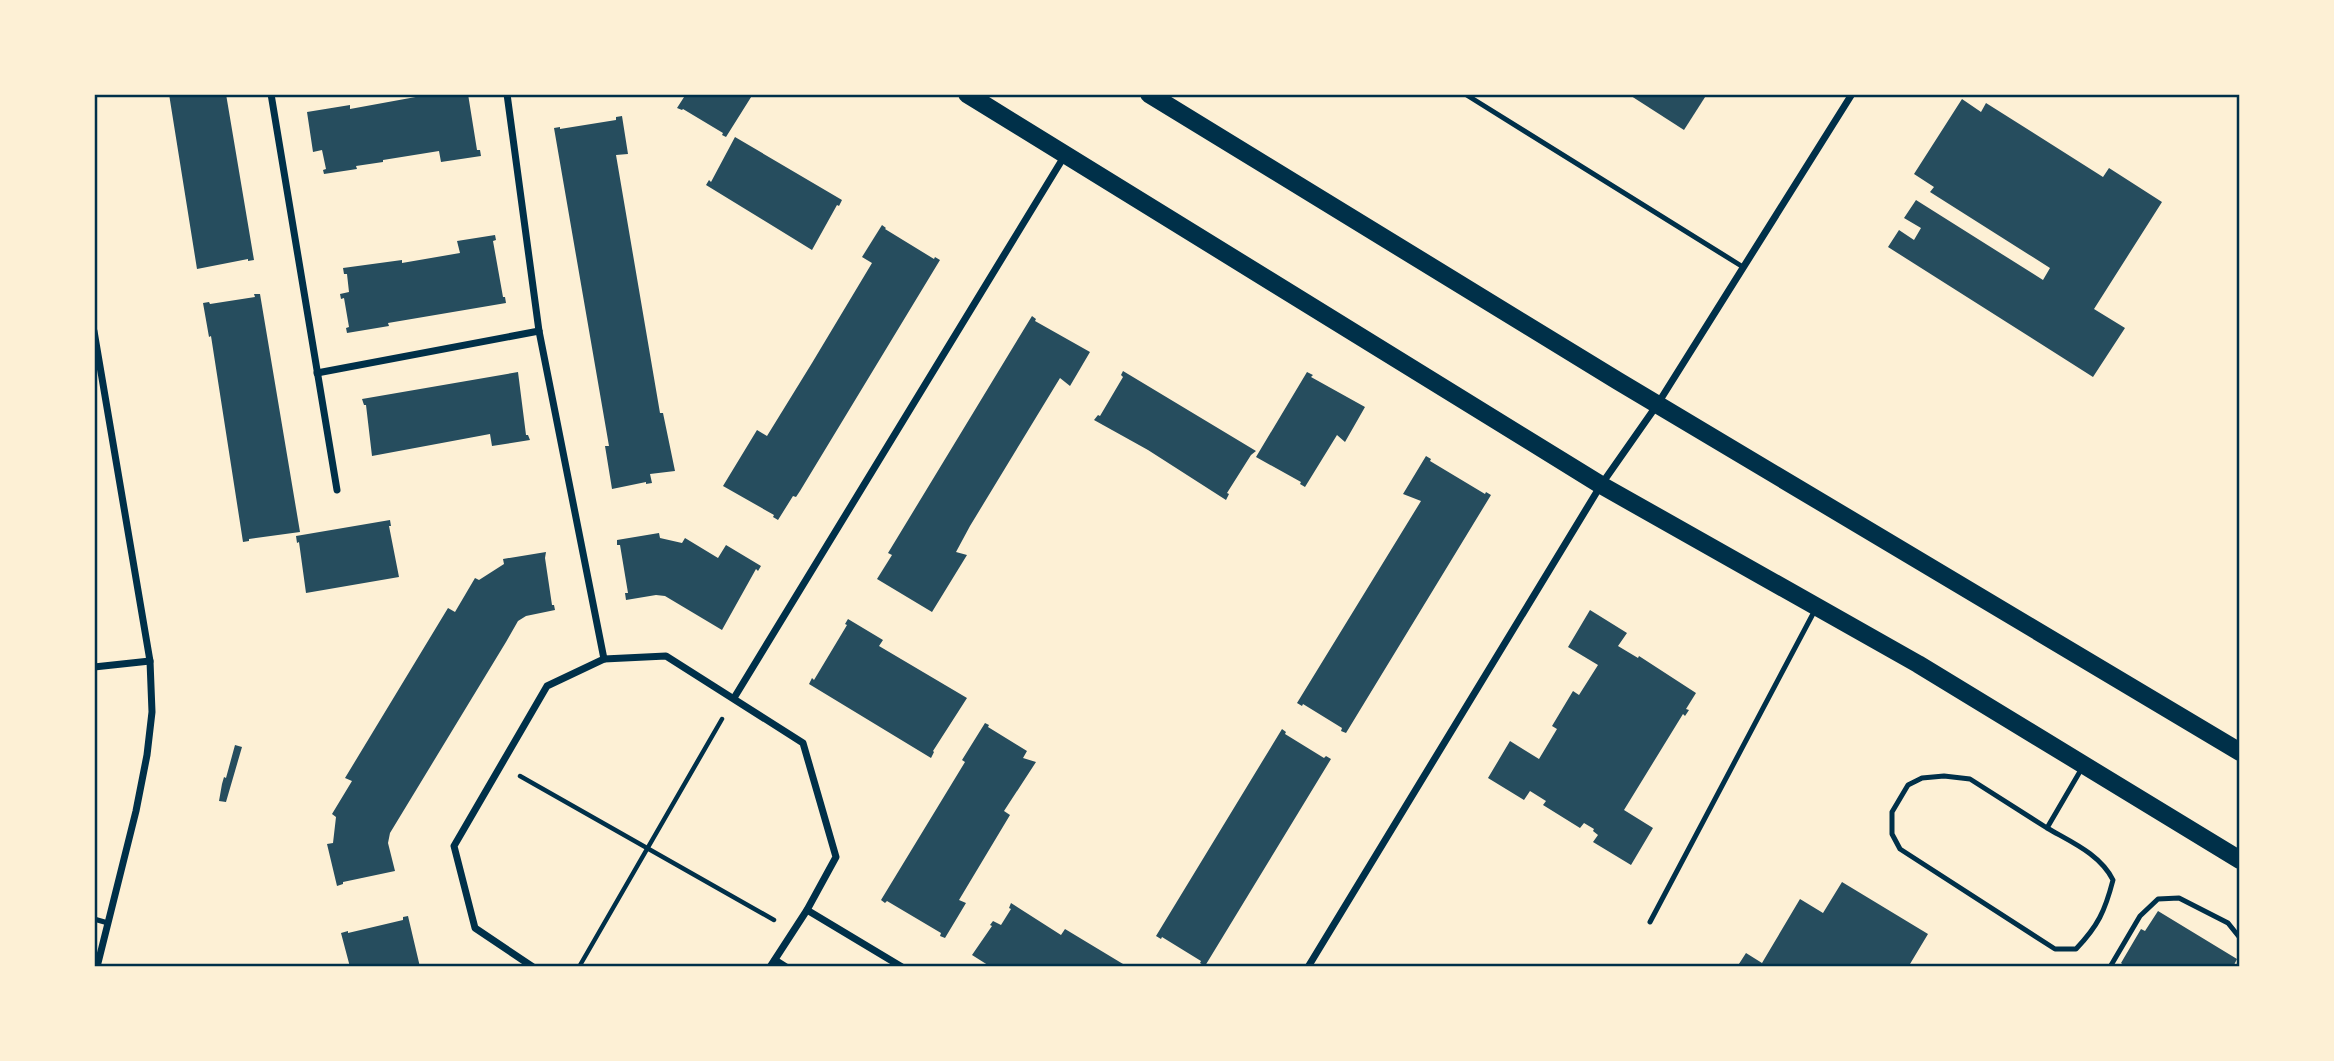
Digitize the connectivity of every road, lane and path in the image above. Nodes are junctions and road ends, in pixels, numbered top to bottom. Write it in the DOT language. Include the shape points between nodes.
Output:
graph roads {
  1 [pos="271,94"];
  2 [pos="507,94"];
  3 [pos="967,94"];
  4 [pos="1149,94"];
  5 [pos="1465,94"];
  6 [pos="1852,94"];
  7 [pos="1065,155"];
  8 [pos="1743,267"];
  9 [pos="94,331"];
  10 [pos="540,331"];
  11 [pos="317,373"];
  12 [pos="1657,405"];
  13 [pos="1601,485"];
  14 [pos="337,490"];
  15 [pos="1817,606"];
  16 [pos="604,659"];
  17 [pos="150,661"];
  18 [pos="94,667"];
  19 [pos="734,698"];
  20 [pos="2239,752"];
  21 [pos="501,765"];
  22 [pos="2084,765"];
  23 [pos="2047,828"];
  24 [pos="645,848"];
  25 [pos="2239,860"];
  26 [pos="807,910"];
  27 [pos="94,919"];
  28 [pos="1650,922"];
  29 [pos="108,923"];
  30 [pos="793,932"];
  31 [pos="2239,938"];
  32 [pos="98,947"];
  33 [pos="773,963"];
  34 [pos="97,967"];
  35 [pos="533,967"];
  36 [pos="579,967"];
  37 [pos="786,967"];
  38 [pos="902,967"];
  39 [pos="1308,967"];
  40 [pos="2110,967"];
  1 -- 11 [label="street"];
  2 -- 10 [label="street"];
  3 -- 7 [label="main road"];
  4 -- 12 [label="main road"];
  5 -- 8 [label="lane"];
  6 -- 8 [label="street"];
  7 -- 13 [label="main road"];
  7 -- 19 [label="street"];
  8 -- 12 [label="street"];
  9 -- 17 [label="street"];
  10 -- 11 [label="street"];
  10 -- 16 [label="street"];
  11 -- 14 [label="street"];
  12 -- 13 [label="street"];
  12 -- 20 [label="main road"];
  13 -- 15 [label="main road"];
  13 -- 39 [label="street"];
  15 -- 22 [label="main road"];
  15 -- 28 [label="lane"];
  16 -- 19 [label="street" via="666,656"];
  16 -- 21 [label="street" via="547,686"];
  17 -- 18 [label="street"];
  17 -- 29 [label="street" via="152,712 147,755"];
  19 -- 24 [label="path"];
  19 -- 26 [label="street" via="803,743 836,857"];
  21 -- 24 [label="path"];
  21 -- 35 [label="street" via="454,846 475,928"];
  22 -- 23 [label="lane"];
  22 -- 25 [label="main road"];
  23 -- 23 [label="lane" via="2095,856 2113,880 2105,910 2076,949 2056,949 1900,849 1892,834 1892,812 1908,785 1944,776 1970,779"];
  24 -- 30 [label="path"];
  24 -- 36 [label="path"];
  26 -- 30 [label="street"];
  26 -- 38 [label="street"];
  27 -- 29 [label="lane"];
  29 -- 32 [label="street"];
  30 -- 33 [label="street"];
  31 -- 40 [label="lane" via="2228,923 2179,898 2158,899 2140,916"];
  32 -- 34 [label="street"];
  33 -- 37 [label="street"];
}
